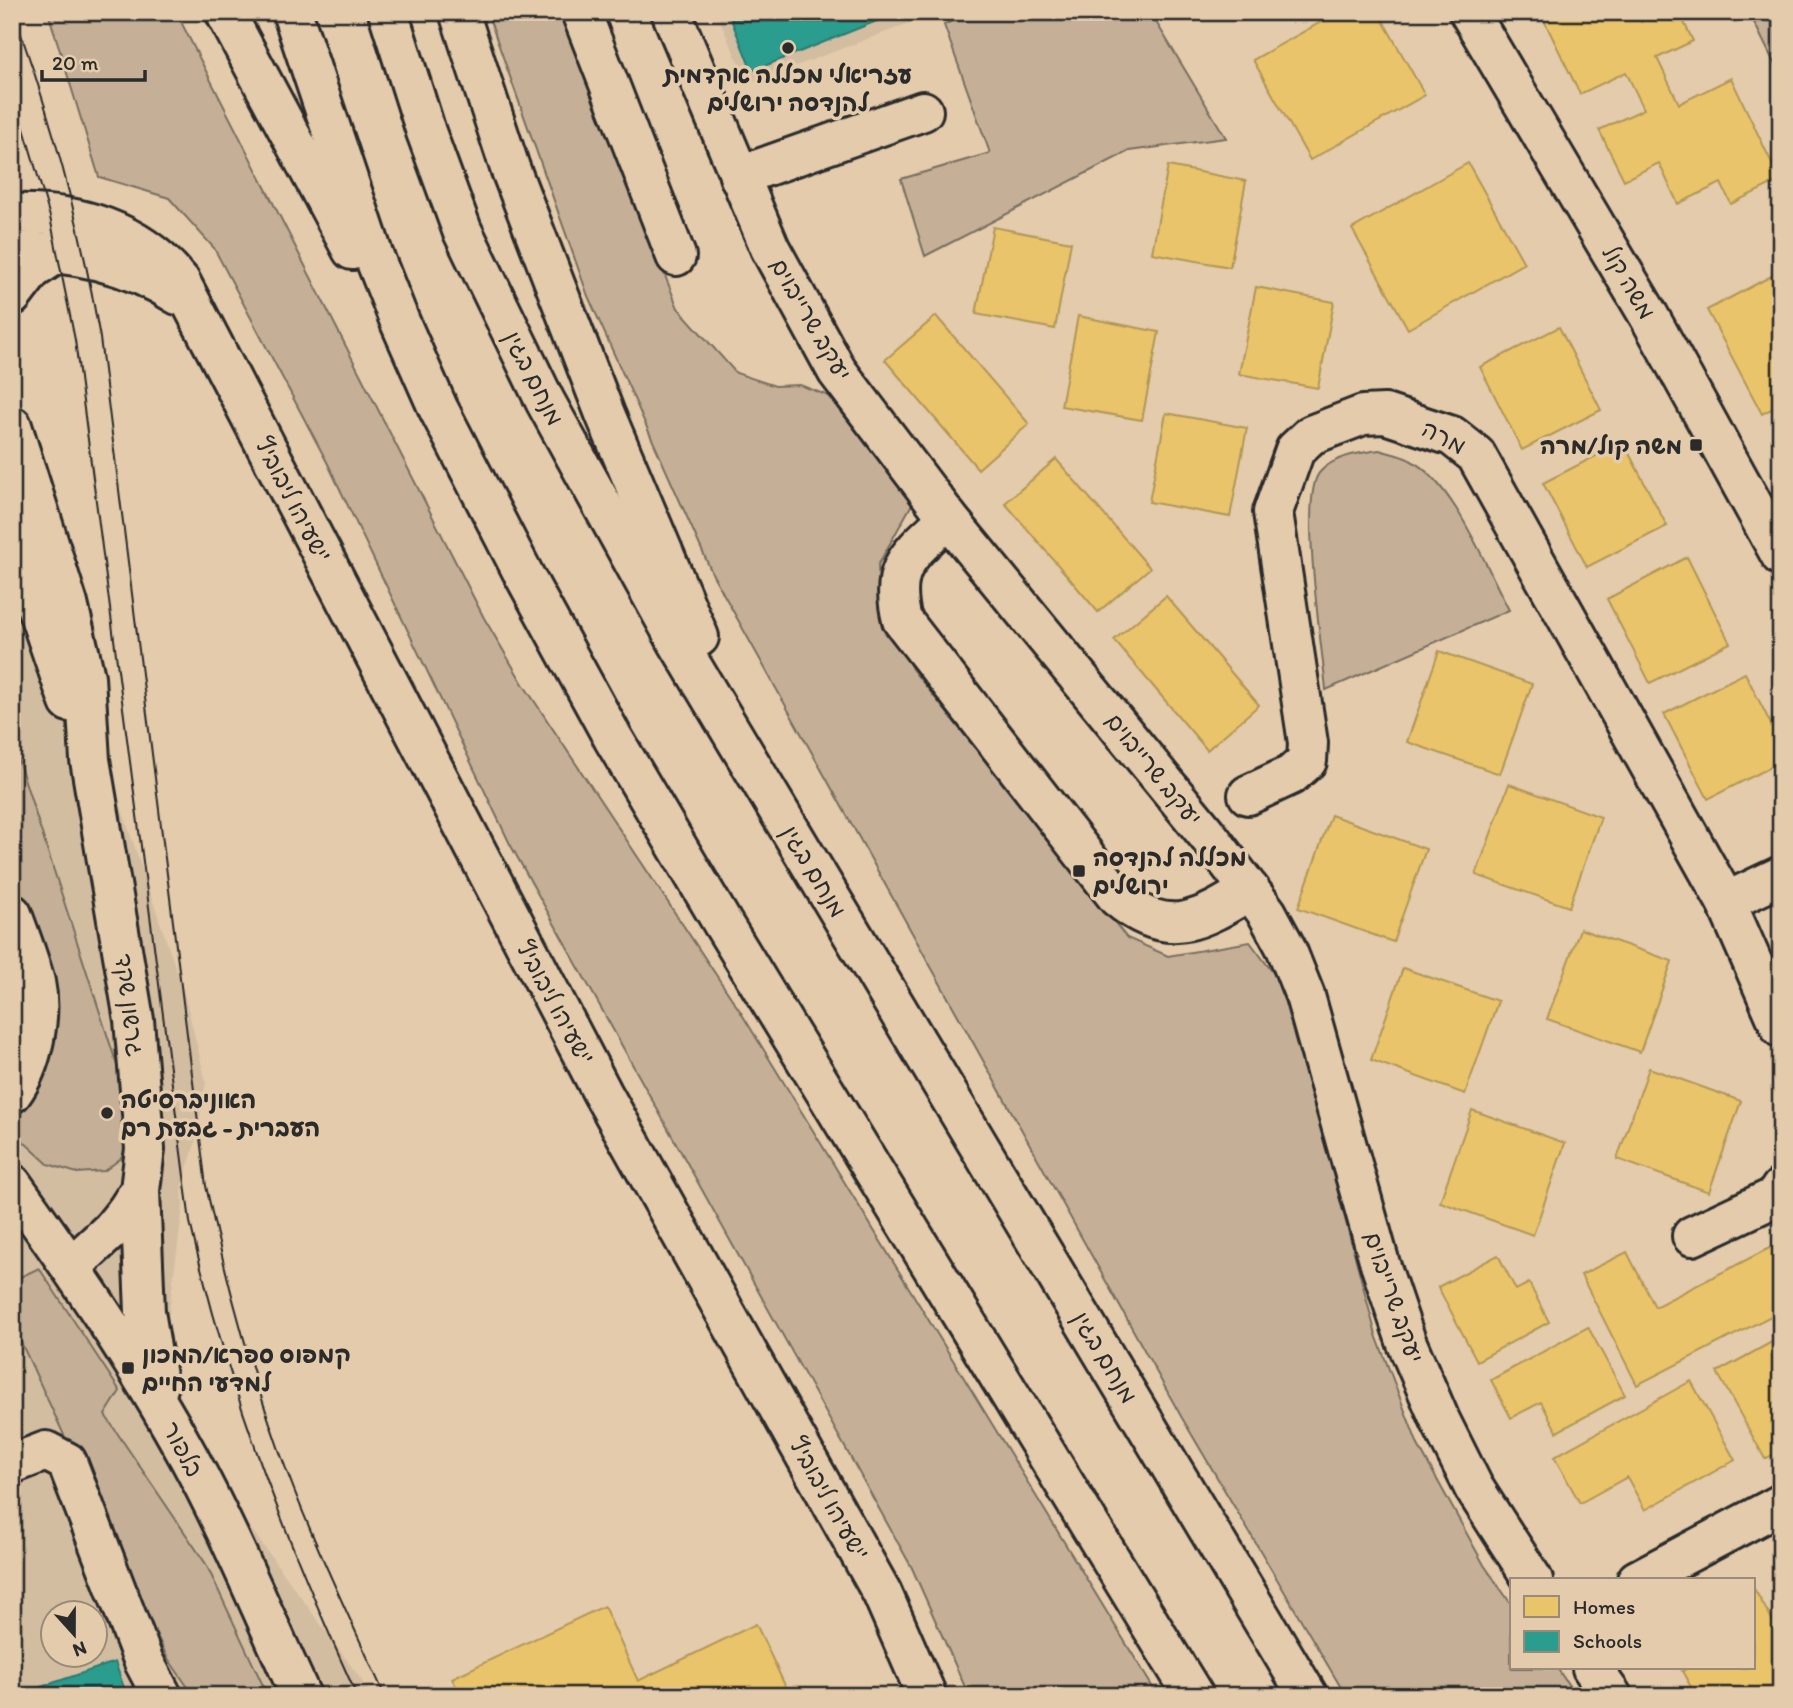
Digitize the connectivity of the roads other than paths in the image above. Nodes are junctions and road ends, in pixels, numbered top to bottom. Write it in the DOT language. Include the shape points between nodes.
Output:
graph roads {
  1 [pos="225,12"];
  2 [pos="292,12"];
  3 [pos="388,12"];
  4 [pos="459,12"];
  5 [pos="581,12"];
  6 [pos="671,12"];
  7 [pos="1469,12"];
  8 [pos="923,111"];
  9 [pos="739,176"];
  10 [pos="12,193"];
  11 [pos="12,214"];
  12 [pos="54,235"];
  13 [pos="12,251"];
  14 [pos="676,256"];
  15 [pos="12,296"];
  16 [pos="438,408"];
  17 [pos="12,426"];
  18 [pos="948,518"];
  19 [pos="12,535"];
  20 [pos="1781,556"];
  21 [pos="90,760"];
  22 [pos="758,777"];
  23 [pos="1248,795"];
  24 [pos="1781,876"];
  25 [pos="1250,890"];
  26 [pos="1726,902"];
  27 [pos="12,914"];
  28 [pos="1781,1028"];
  29 [pos="12,1093"];
  30 [pos="12,1184"];
  31 [pos="1781,1188"];
  32 [pos="140,1190"];
  33 [pos="1692,1236"];
  34 [pos="71,1267"];
  35 [pos="162,1410"];
  36 [pos="12,1464"];
  37 [pos="1781,1504"];
  38 [pos="1531,1578"];
  39 [pos="1641,1578"];
  40 [pos="1593,1670"];
  41 [pos="162,1696"];
  42 [pos="301,1696"];
  43 [pos="927,1696"];
  44 [pos="1194,1696"];
  45 [pos="1308,1696"];
  46 [pos="1612,1696"];
  1 -- 16 [label="main road"];
  2 -- 16 [label="main road" via="373,254"];
  3 -- 22 [label="main road, מנחם בגין" via="461,230 495,302 599,502"];
  4 -- 22 [label="main road" via="510,167 605,414"];
  5 -- 14 [label="main road"];
  6 -- 9 [label="main road, יעקב שרייבוים"];
  7 -- 20 [label="main road, משה קול" via="1649,316"];
  8 -- 9 [label="main road"];
  9 -- 18 [label="main road, יעקב שרייבוים" via="770,248 837,370"];
  10 -- 12 [label="main road"];
  11 -- 12 [label="main road, ישעיהו ליבוביץ'"];
  12 -- 13 [label="main road, ישעיהו ליבוביץ'"];
  12 -- 15 [label="main road"];
  12 -- 43 [label="main road, ישעיהו ליבוביץ'" via="99,225 141,244 163,260 180,281 603,1094 882,1593"];
  16 -- 44 [label="main road" via="620,749"];
  17 -- 21 [label="main road, גרשון שקד" via="76,635 85,677"];
  18 -- 25 [label="main road, יעקב שרייבוים"];
  18 -- 25 [label="main road" via="910,555 898,574 902,620 1118,898 1138,915 1164,923 1218,910"];
  19 -- 21 [label="main road, גרשון שקד"];
  21 -- 32 [label="main road, גרשון שקד" via="134,1020 145,1149"];
  22 -- 45 [label="main road, מנחם בגין"];
  23 -- 26 [label="main road, מרה" via="1292,775 1307,761 1273,512 1287,467 1294,450 1311,435 1363,415 1402,417 1452,436 1476,455"];
  24 -- 26 [label="main road"];
  25 -- 38 [label="main road, יעקב שרייבוים" via="1286,948 1305,996 1406,1341 1474,1488"];
  26 -- 28 [label="main road, מרה"];
  27 -- 29 [label="main road" via="35,984 35,1027 29,1058"];
  30 -- 34 [label="main road, בלפור"];
  31 -- 33 [label="main road" via="1775,1196"];
  32 -- 34 [label="main road, גרשון שקד" via="111,1230"];
  32 -- 35 [label="main road" via="145,1312"];
  34 -- 35 [label="main road, בלפור"];
  35 -- 42 [label="main road, בלפור" via="213,1506"];
  36 -- 41 [label="main road" via="46,1451 67,1462 144,1662"];
  37 -- 39 [label="main road"];
  40 -- 46 [label="main road"];
}
